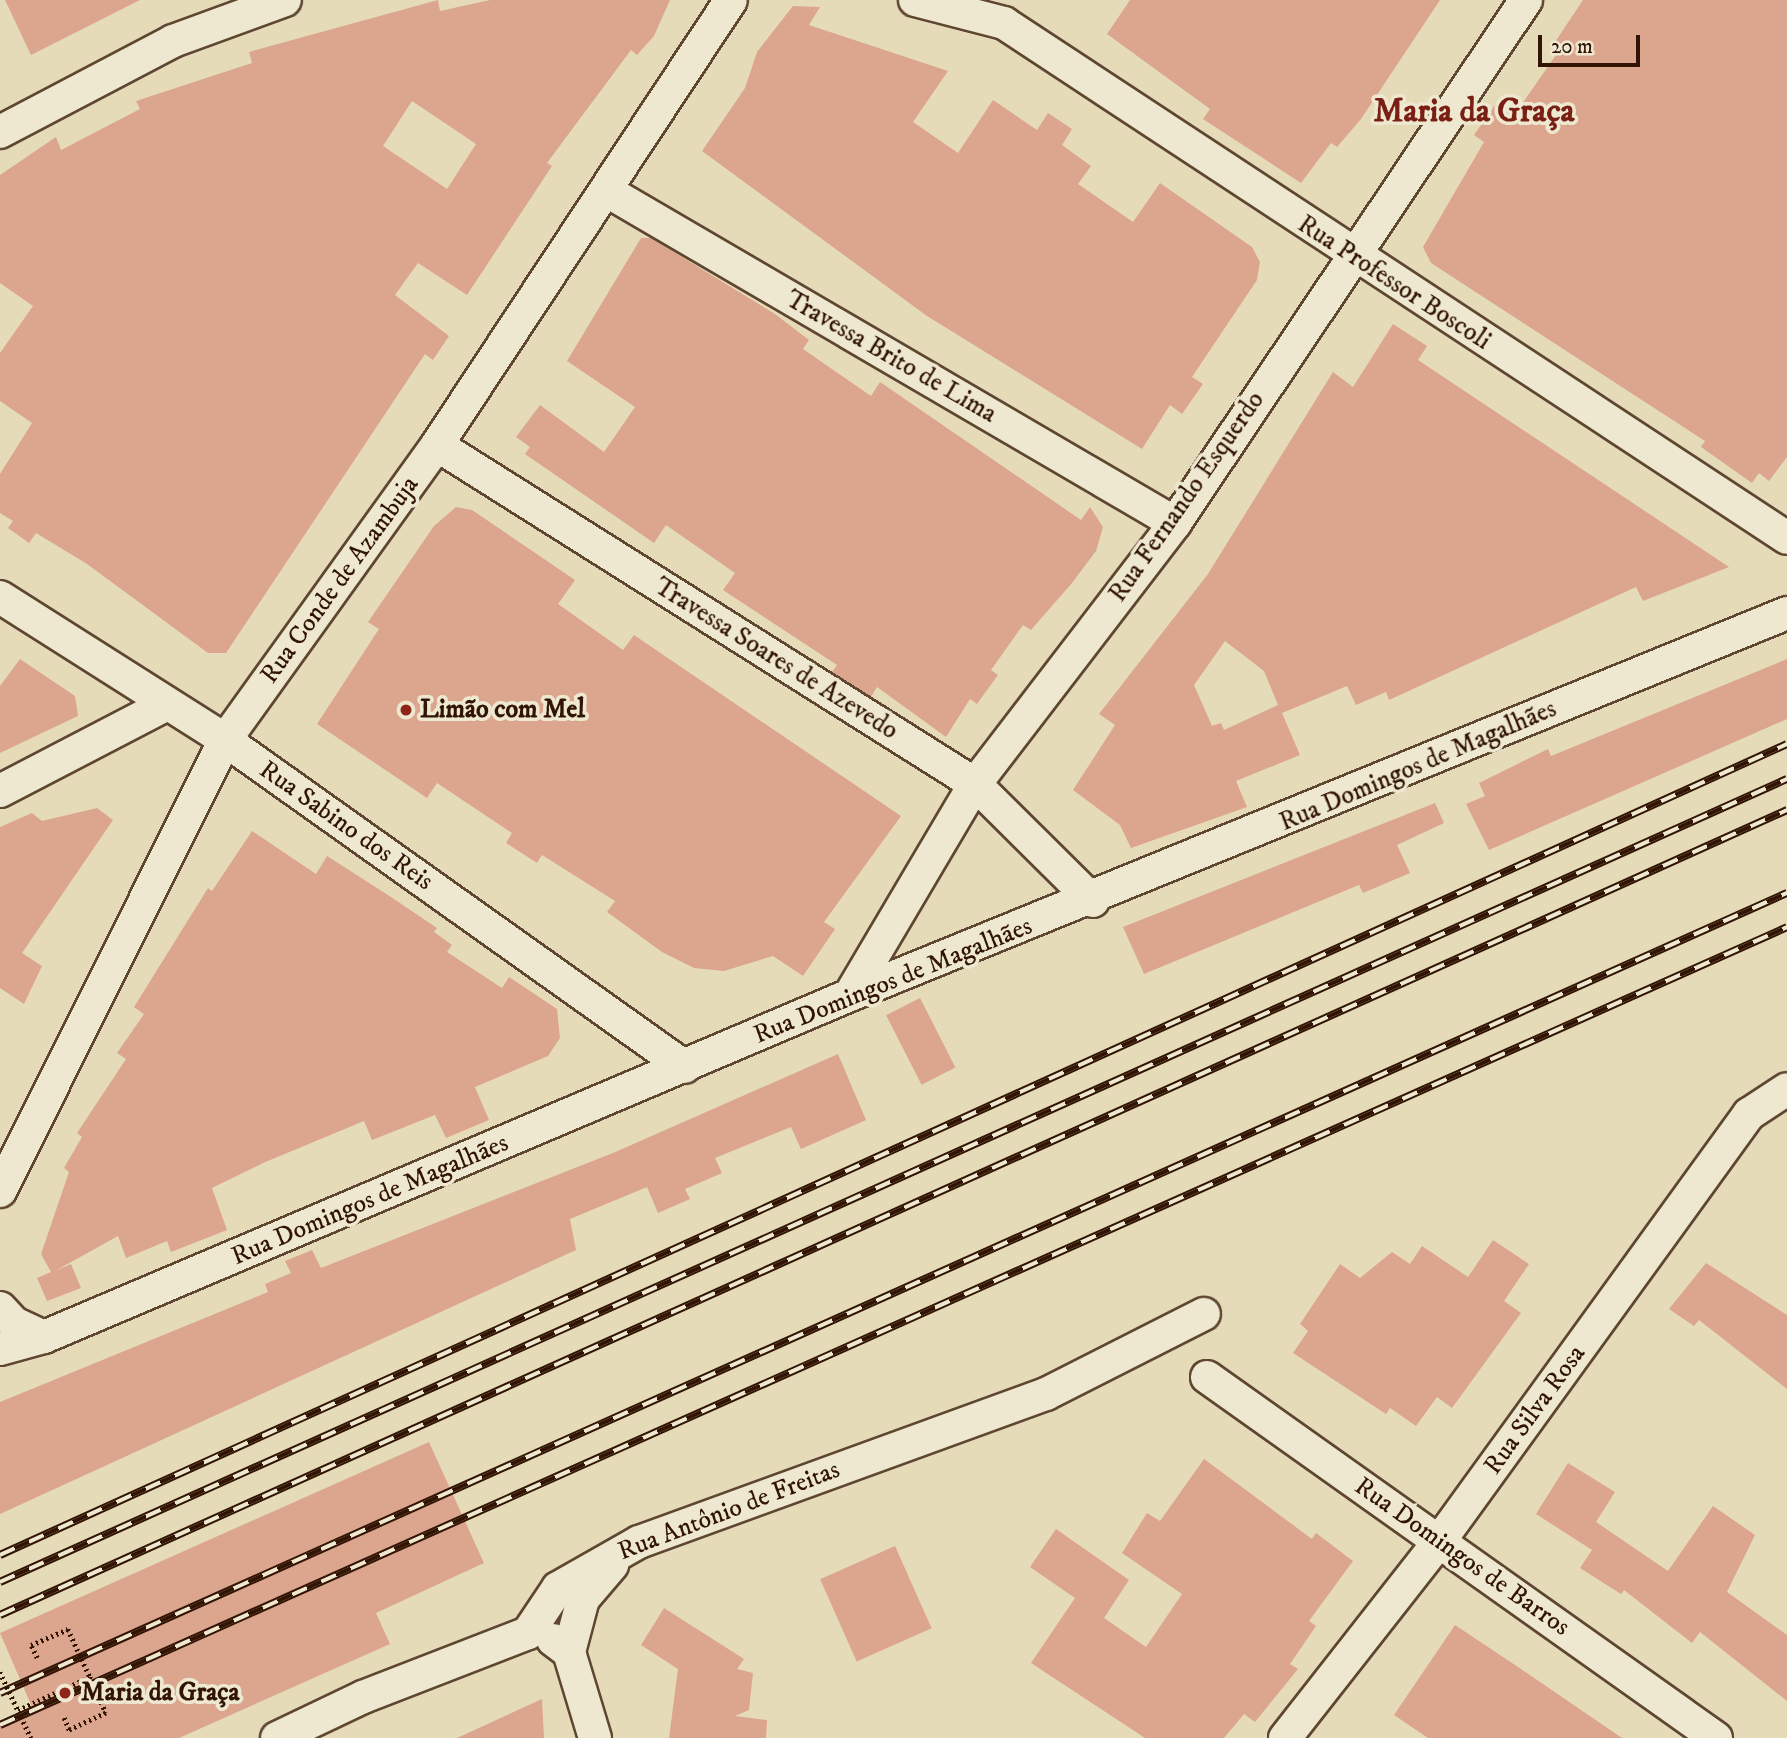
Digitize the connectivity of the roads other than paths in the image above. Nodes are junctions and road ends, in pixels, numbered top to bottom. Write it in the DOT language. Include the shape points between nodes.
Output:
graph roads {
  1 [pos="285,0"];
  2 [pos="731,0"];
  3 [pos="915,0"];
  4 [pos="1526,0"];
  5 [pos="995,12"];
  6 [pos="0,132"];
  7 [pos="607,191"];
  8 [pos="1352,256"];
  9 [pos="437,445"];
  10 [pos="1175,523"];
  11 [pos="1787,538"];
  12 [pos="0,597"];
  13 [pos="1787,613"];
  14 [pos="167,704"];
  15 [pos="225,740"];
  16 [pos="975,784"];
  17 [pos="0,791"];
  18 [pos="1093,901"];
  19 [pos="850,995"];
  20 [pos="685,1067"];
  21 [pos="1787,1089"];
  22 [pos="0,1191"];
  23 [pos="0,1308"];
  24 [pos="1204,1314"];
  25 [pos="44,1337"];
  26 [pos="0,1349"];
  27 [pos="1207,1377"];
  28 [pos="1441,1539"];
  29 [pos="639,1542"];
  30 [pos="528,1633"];
  31 [pos="569,1653"];
  32 [pos="277,1738"];
  33 [pos="595,1738"];
  34 [pos="1285,1738"];
  35 [pos="1716,1738"];
  1 -- 6 [label="street" via="173,41"];
  2 -- 7 [label="street, Rua Conde de Azambuja"];
  3 -- 5 [label="street, Rua Professor Boscoli"];
  4 -- 8 [label="street, Rua Fernando Esquerdo"];
  5 -- 8 [label="street, Rua Professor Boscoli"];
  7 -- 9 [label="street, Rua Conde de Azambuja"];
  7 -- 10 [label="street, Travessa Brito de Lima"];
  8 -- 10 [label="street, Rua Fernando Esquerdo"];
  8 -- 11 [label="street, Rua Professor Boscoli"];
  9 -- 15 [label="street, Rua Conde de Azambuja"];
  9 -- 16 [label="street, Travessa Soares de Azevedo"];
  10 -- 16 [label="street, Rua Fernando Esquerdo"];
  12 -- 14 [label="street, Rua Sabino dos Reis"];
  13 -- 18 [label="street, Rua Domingos de Magalhães"];
  14 -- 15 [label="street, Rua Sabino dos Reis"];
  14 -- 17 [label="street"];
  15 -- 20 [label="street, Rua Sabino dos Reis"];
  15 -- 22 [label="street, Rua Conde de Azambuja"];
  16 -- 18 [label="street, Travessa Soares de Azevedo"];
  16 -- 19 [label="street, Rua Fernando Esquerdo"];
  18 -- 19 [label="street, Rua Domingos de Magalhães"];
  19 -- 20 [label="street, Rua Domingos de Magalhães"];
  20 -- 25 [label="street, Rua Domingos de Magalhães"];
  21 -- 28 [label="street, Rua Silva Rosa" via="1749,1114"];
  23 -- 25 [label="street" via="14,1323"];
  24 -- 29 [label="street, Rua Antônio de Freitas" via="1046,1394"];
  25 -- 26 [label="street, Rua Domingos de Magalhães"];
  27 -- 28 [label="street, Rua Domingos de Barros" via="1220,1392"];
  28 -- 34 [label="street, Rua Silva Rosa"];
  28 -- 35 [label="street, Rua Domingos de Barros"];
  29 -- 30 [label="street, Rua Antônio de Freitas" via="558,1588"];
  29 -- 31 [label="street" via="583,1599"];
  30 -- 31 [label="street"];
  30 -- 32 [label="street" via="363,1697"];
  31 -- 33 [label="street"];
}
